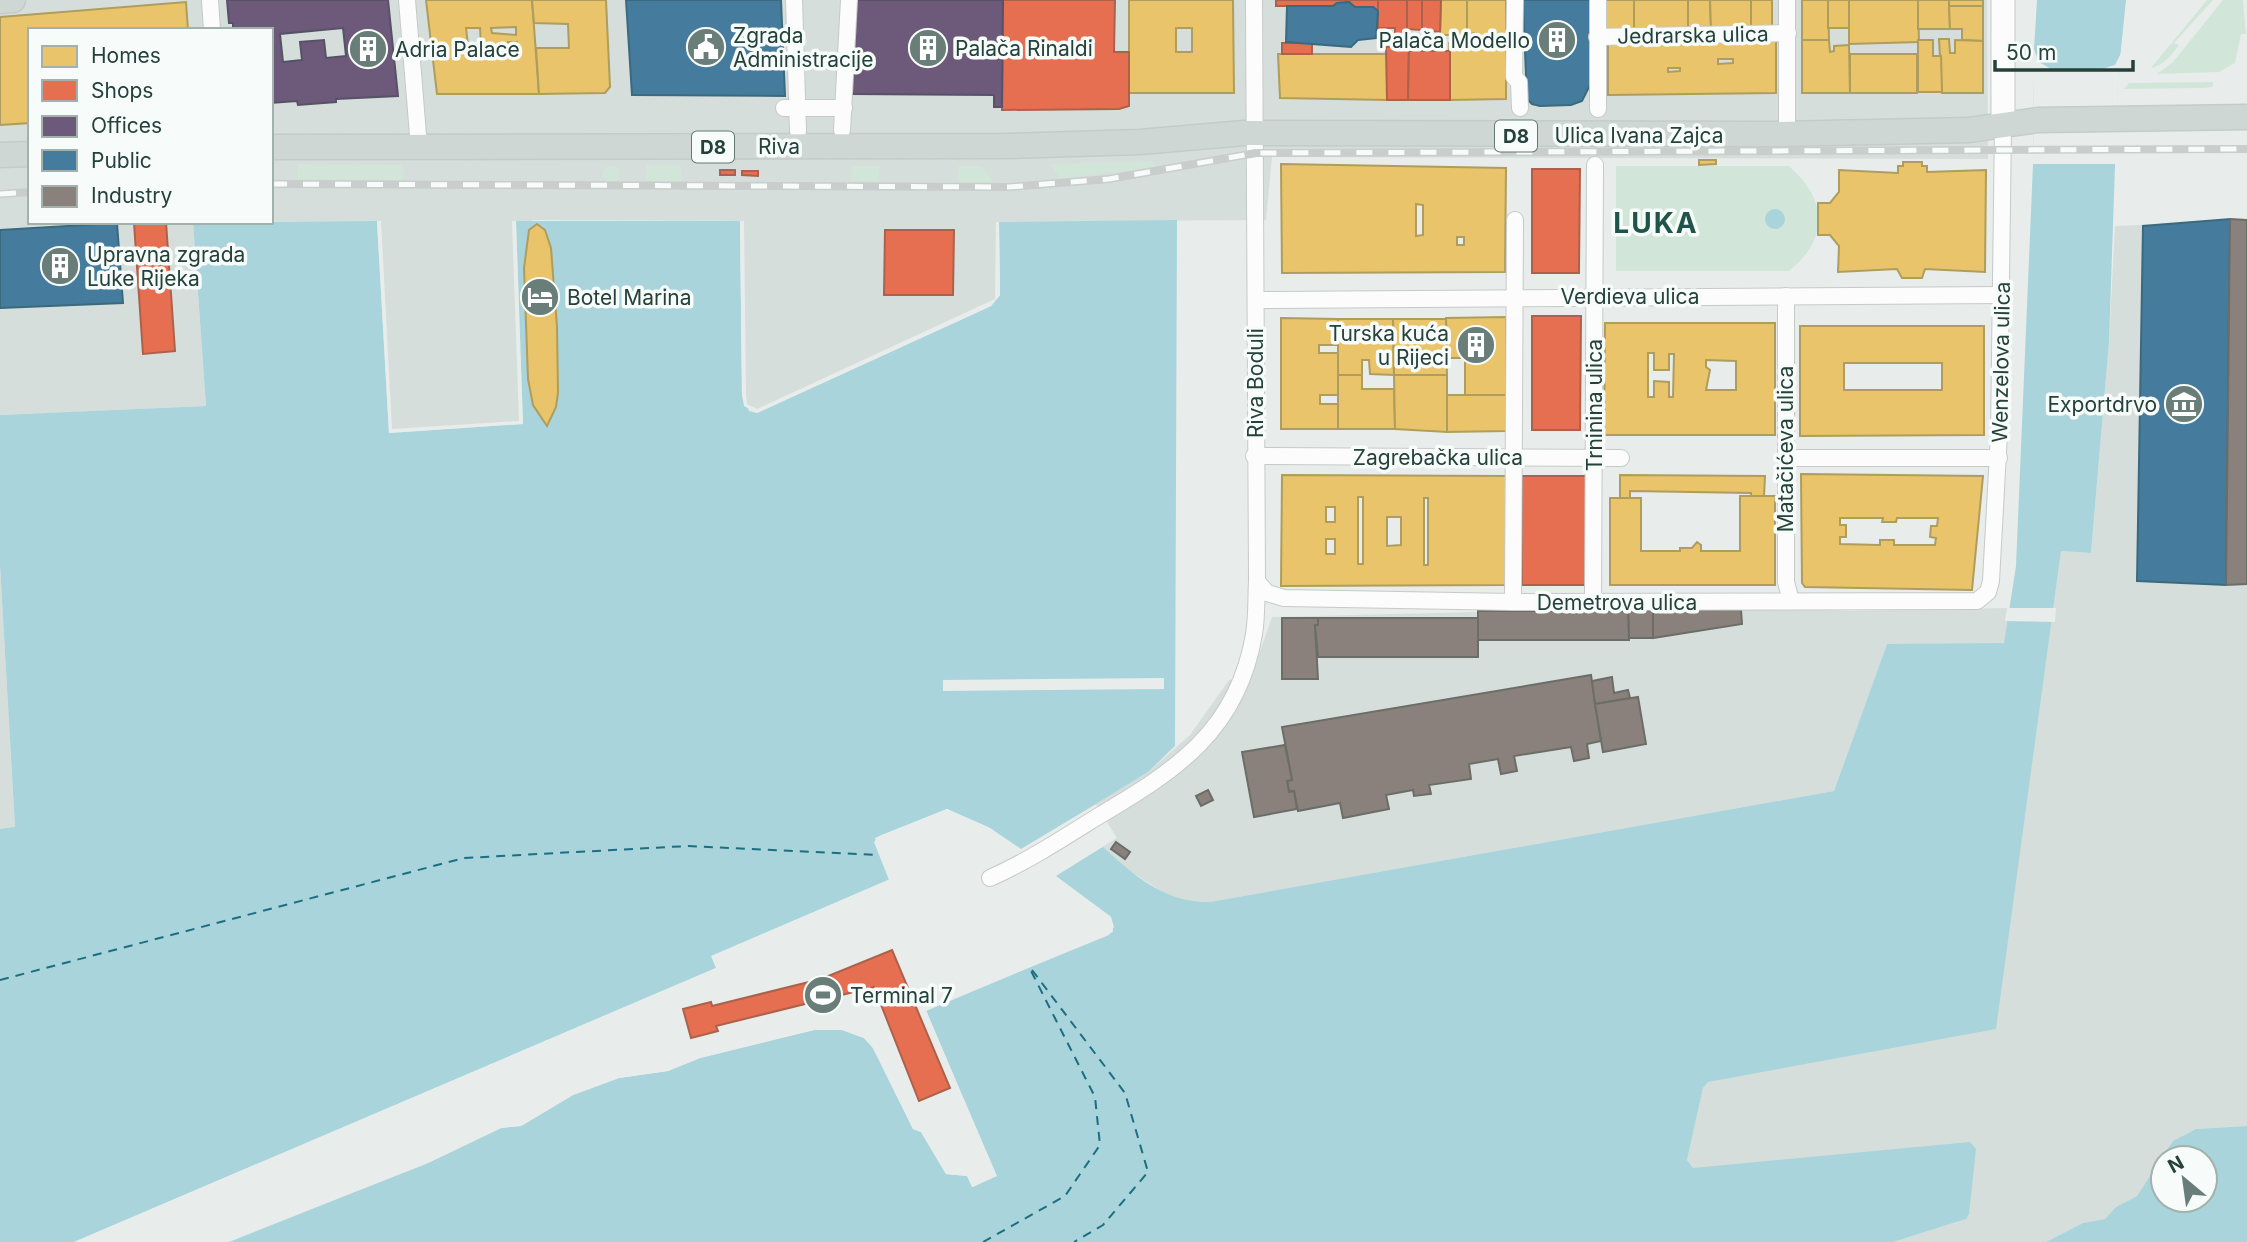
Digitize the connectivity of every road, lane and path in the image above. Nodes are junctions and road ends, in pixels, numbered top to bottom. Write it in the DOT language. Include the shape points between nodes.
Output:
graph roads {
  1 [pos="13,0"];
  2 [pos="210,0"];
  3 [pos="407,0"];
  4 [pos="794,0"];
  5 [pos="849,0"];
  6 [pos="1254,0"];
  7 [pos="1515,0"];
  8 [pos="1598,0"];
  9 [pos="1787,0"];
  10 [pos="2003,0"];
  11 [pos="0,1"];
  12 [pos="212,28"];
  13 [pos="1788,33"];
  14 [pos="1597,37"];
  15 [pos="791,108"];
  16 [pos="1520,108"];
  17 [pos="1598,109"];
  18 [pos="2247,117"];
  19 [pos="2003,125"];
  20 [pos="797,131"];
  21 [pos="1250,133"];
  22 [pos="1787,134"];
  23 [pos="273,147"];
  24 [pos="419,147"];
  25 [pos="28,154"];
  26 [pos="0,155"];
  27 [pos="1595,165"];
  28 [pos="1515,220"];
  29 [pos="2003,295"];
  30 [pos="1515,296"];
  31 [pos="1594,296"];
  32 [pos="1786,296"];
  33 [pos="1256,300"];
  34 [pos="1254,456"];
  35 [pos="1514,457"];
  36 [pos="1594,457"];
  37 [pos="1621,457"];
  38 [pos="1784,458"];
  39 [pos="1999,458"];
  40 [pos="1257,581"];
  41 [pos="1983,596"];
  42 [pos="1284,598"];
  43 [pos="1791,601"];
  44 [pos="1513,602"];
  45 [pos="1593,602"];
  46 [pos="1255,632"];
  47 [pos="990,878"];
  1 -- 11 [label="main road"];
  2 -- 12 [label="street"];
  3 -- 24 [label="street"];
  4 -- 15 [label="street"];
  5 -- 15 [label="street" via="844,118"];
  6 -- 21 [label="street, Riva Boduli"];
  7 -- 16 [label="street" via="1514,77 1519,82"];
  8 -- 14 [label="street"];
  9 -- 13 [label="street"];
  10 -- 19 [label="street"];
  13 -- 14 [label="street, Jedrarska ulica"];
  13 -- 22 [label="street"];
  14 -- 17 [label="street"];
  15 -- 20 [label="street"];
  18 -- 19 [label="main road, Ulica Ivana Zajca / D8" via="2034,120"];
  19 -- 22 [label="main road, Ulica Ivana Zajca / D8" via="1969,130"];
  19 -- 29 [label="street, Wenzelova ulica"];
  21 -- 22 [label="main road, Ulica Ivana Zajca / D8"];
  21 -- 24 [label="main road, Riva / D8" via="1007,146"];
  21 -- 33 [label="street, Riva Boduli"];
  23 -- 24 [label="main road, Riva / D8"];
  25 -- 26 [label="main road"];
  27 -- 31 [label="street, Trninina ulica"];
  28 -- 30 [label="street"];
  29 -- 32 [label="street, Verdieva ulica"];
  29 -- 39 [label="street, Wenzelova ulica"];
  30 -- 31 [label="street, Verdieva ulica"];
  30 -- 33 [label="street, Verdieva ulica"];
  30 -- 35 [label="street"];
  31 -- 32 [label="street, Verdieva ulica"];
  31 -- 36 [label="street, Trninina ulica"];
  32 -- 38 [label="street, Matačićeva ulica"];
  33 -- 34 [label="street, Riva Boduli"];
  34 -- 35 [label="street, Zagrebačka ulica"];
  34 -- 40 [label="street, Riva Boduli"];
  35 -- 36 [label="street, Zagrebačka ulica"];
  35 -- 44 [label="street"];
  36 -- 37 [label="street, Zagrebačka ulica"];
  36 -- 45 [label="street, Trninina ulica"];
  38 -- 39 [label="street"];
  38 -- 43 [label="street, Matačićeva ulica" via="1786,582"];
  39 -- 41 [label="street, Wenzelova ulica" via="1991,581"];
  40 -- 42 [label="street" via="1267,593"];
  40 -- 46 [label="street, Riva Boduli"];
  41 -- 43 [label="street, Demetrova ulica" via="1970,602"];
  42 -- 44 [label="street, Demetrova ulica"];
  42 -- 46 [label="street, Riva Boduli"];
  43 -- 45 [label="street, Demetrova ulica"];
  44 -- 45 [label="street, Demetrova ulica"];
  46 -- 47 [label="street, Riva Boduli" via="1230,705 1202,743 1171,772"];
}
